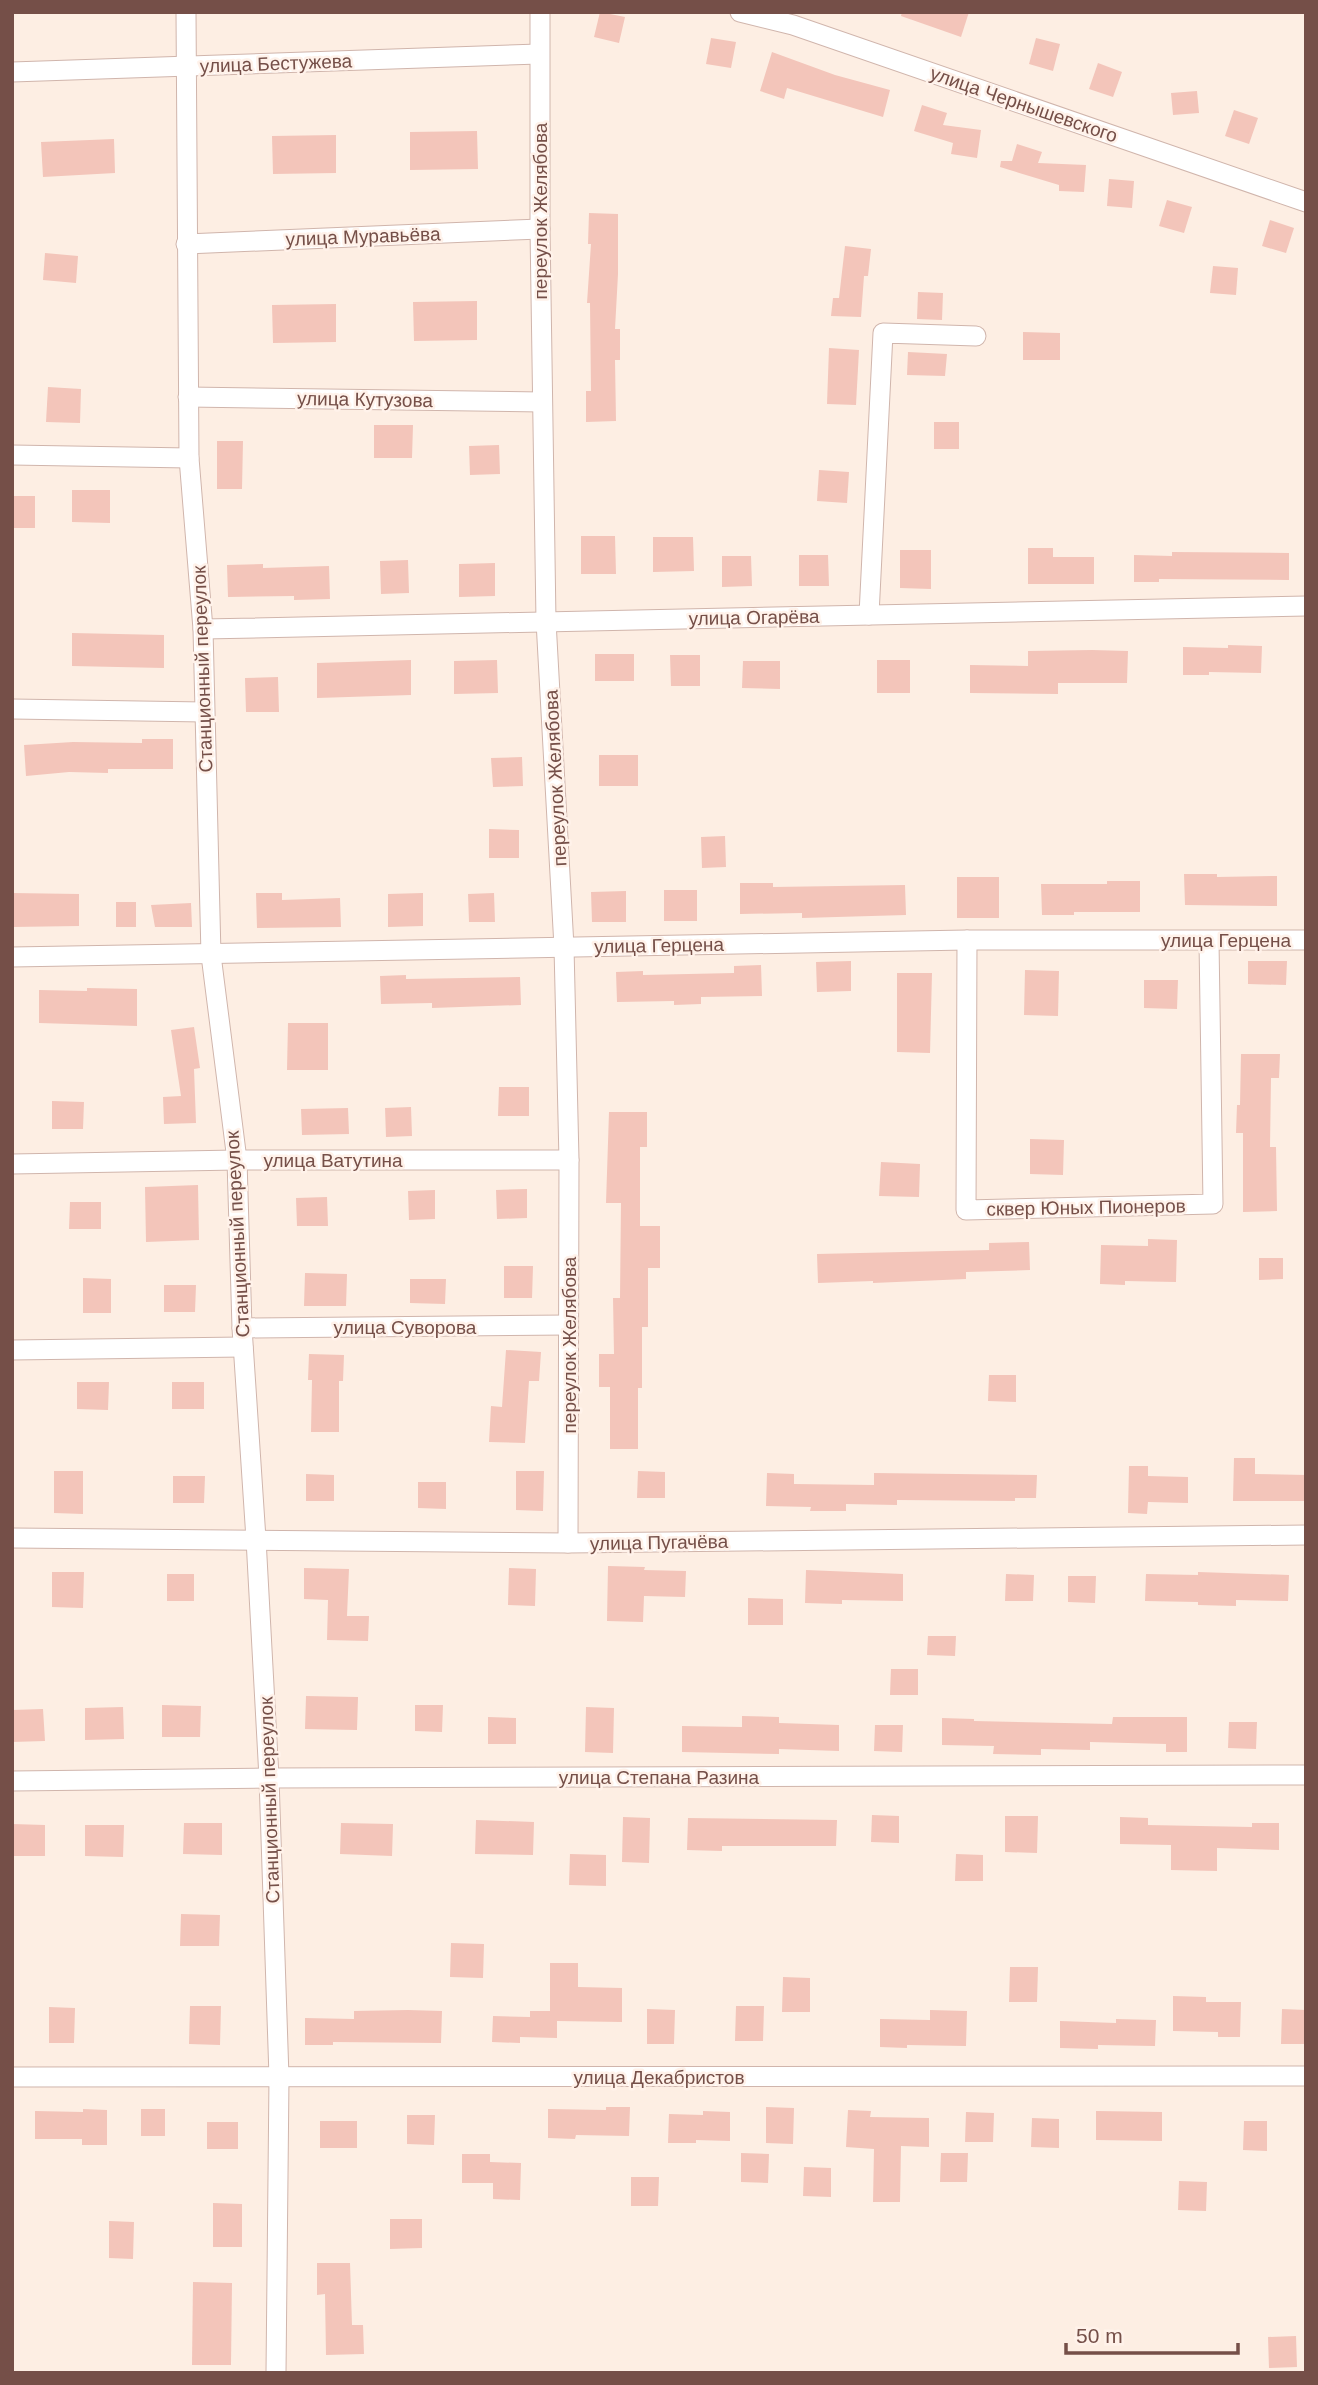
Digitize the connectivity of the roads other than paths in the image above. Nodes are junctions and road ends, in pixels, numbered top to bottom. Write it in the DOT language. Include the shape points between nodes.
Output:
graph roads {
  1 [pos="186,12"];
  2 [pos="540,12"];
  3 [pos="740,12"];
  4 [pos="539,54"];
  5 [pos="187,66"];
  6 [pos="12,72"];
  7 [pos="1306,202"];
  8 [pos="540,229"];
  9 [pos="186,244"];
  10 [pos="976,336"];
  11 [pos="188,397"];
  12 [pos="542,402"];
  13 [pos="12,456"];
  14 [pos="189,458"];
  15 [pos="1306,606"];
  16 [pos="869,615"];
  17 [pos="546,621"];
  18 [pos="203,629"];
  19 [pos="12,709"];
  20 [pos="204,712"];
  21 [pos="967,940"];
  22 [pos="1209,940"];
  23 [pos="1306,940"];
  24 [pos="564,947"];
  25 [pos="211,955"];
  26 [pos="12,957"];
  27 [pos="237,1160"];
  28 [pos="569,1160"];
  29 [pos="12,1164"];
  30 [pos="568,1325"];
  31 [pos="242,1338"];
  32 [pos="12,1350"];
  33 [pos="1306,1535"];
  34 [pos="12,1538"];
  35 [pos="256,1539"];
  36 [pos="568,1544"];
  37 [pos="1306,1776"];
  38 [pos="269,1778"];
  39 [pos="12,1781"];
  40 [pos="1306,2076"];
  41 [pos="12,2077"];
  42 [pos="279,2077"];
  43 [pos="276,2373"];
  1 -- 5 [label="street, Станционный переулок"];
  2 -- 4 [label="street, переулок Желябова"];
  3 -- 7 [label="street, улица Чернышевского" via="793,25"];
  4 -- 5 [label="street, улица Бестужева"];
  4 -- 8 [label="street, переулок Желябова"];
  5 -- 6 [label="street, улица Бестужева"];
  5 -- 9 [label="street, Станционный переулок"];
  8 -- 9 [label="street, улица Муравьёва"];
  8 -- 12 [label="street, переулок Желябова"];
  9 -- 11 [label="street, Станционный переулок"];
  10 -- 16 [label="street" via="883,333"];
  11 -- 12 [label="street, улица Кутузова"];
  11 -- 14 [label="street, Станционный переулок"];
  12 -- 17 [label="street, переулок Желябова"];
  13 -- 14 [label="street"];
  14 -- 18 [label="street, Станционный переулок"];
  15 -- 16 [label="street, улица Огарёва"];
  16 -- 17 [label="street, улица Огарёва"];
  17 -- 18 [label="street, улица Огарёва"];
  17 -- 24 [label="street, переулок Желябова"];
  18 -- 20 [label="street, Станционный переулок"];
  19 -- 20 [label="street"];
  20 -- 25 [label="street, Станционный переулок"];
  21 -- 22 [label="street, улица Герцена"];
  21 -- 22 [label="street, сквер Юных Пионеров" via="965,1210 1213,1204"];
  21 -- 24 [label="street, улица Герцена"];
  22 -- 23 [label="street, улица Герцена"];
  24 -- 25 [label="street, улица Герцена"];
  24 -- 28 [label="street, переулок Желябова"];
  25 -- 26 [label="street, улица Герцена"];
  25 -- 27 [label="street, Станционный переулок"];
  27 -- 28 [label="street, улица Ватутина"];
  27 -- 29 [label="street, улица Ватутина"];
  27 -- 31 [label="street, Станционный переулок"];
  28 -- 30 [label="street, переулок Желябова"];
  30 -- 31 [label="street, улица Суворова"];
  30 -- 36 [label="street, переулок Желябова"];
  31 -- 32 [label="street, улица Суворова"];
  31 -- 35 [label="street, Станционный переулок"];
  33 -- 36 [label="street, улица Пугачёва"];
  34 -- 35 [label="street, улица Пугачёва"];
  35 -- 36 [label="street, улица Пугачёва"];
  35 -- 38 [label="street, Станционный переулок"];
  37 -- 38 [label="street, улица Степана Разина"];
  38 -- 39 [label="street, улица Степана Разина"];
  38 -- 42 [label="street, Станционный переулок"];
  40 -- 42 [label="street, улица Декабристов"];
  41 -- 42 [label="street, улица Декабристов"];
  42 -- 43 [label="street, Станционный переулок"];
}
